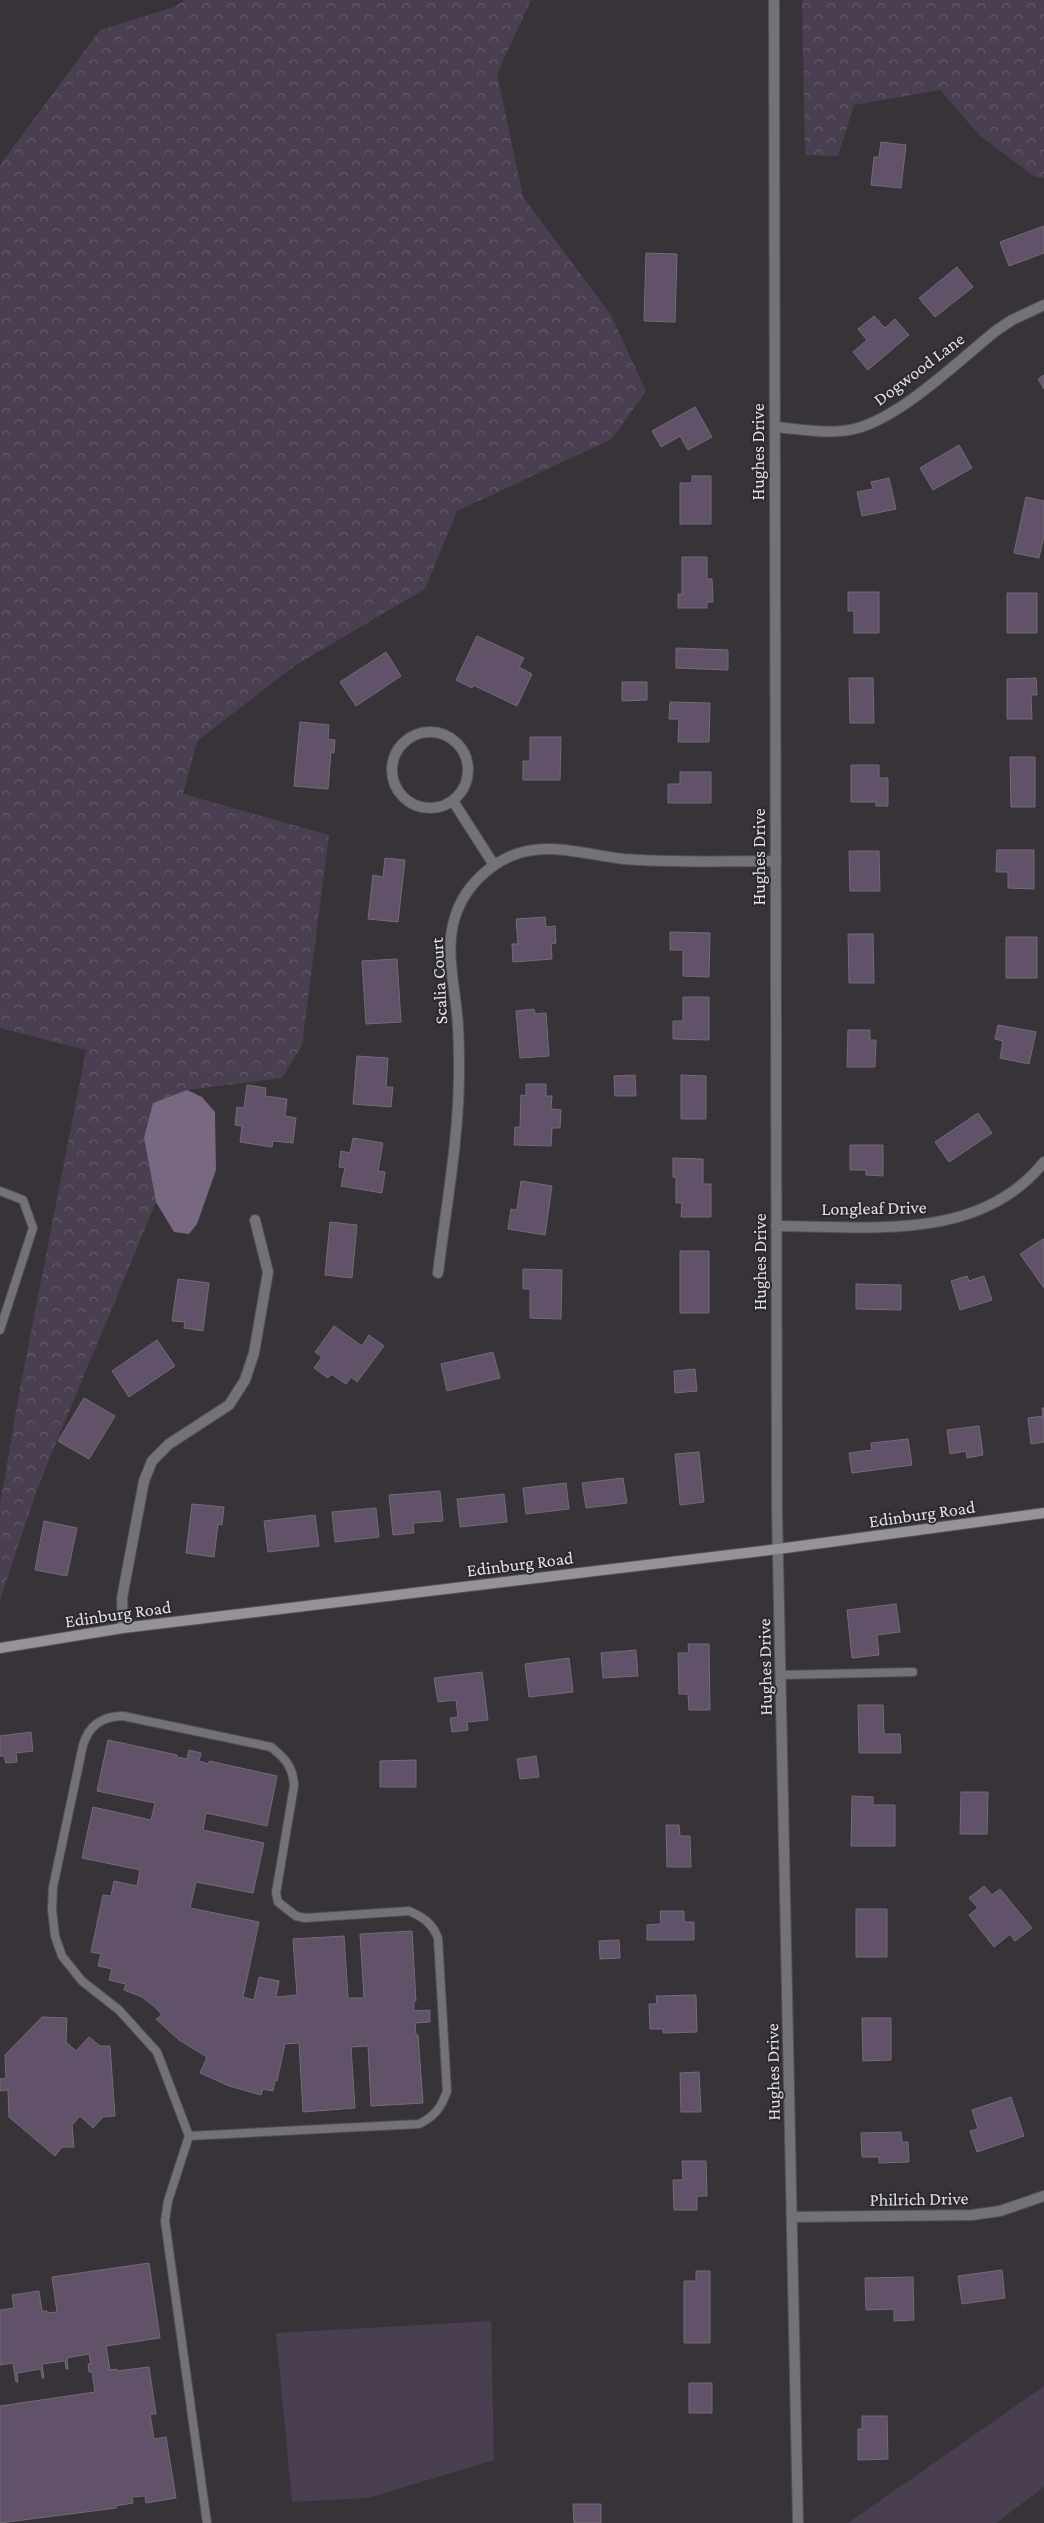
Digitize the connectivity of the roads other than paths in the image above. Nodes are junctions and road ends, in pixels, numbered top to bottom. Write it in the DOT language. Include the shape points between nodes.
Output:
graph roads {
  1 [pos="774,0"];
  2 [pos="1044,305"];
  3 [pos="775,427"];
  4 [pos="453,801"];
  5 [pos="776,862"];
  6 [pos="494,865"];
  7 [pos="1044,1162"];
  8 [pos="0,1190"];
  9 [pos="255,1220"];
  10 [pos="776,1226"];
  11 [pos="438,1273"];
  12 [pos="1,1325"];
  13 [pos="1044,1513"];
  14 [pos="778,1549"];
  15 [pos="123,1628"];
  16 [pos="0,1648"];
  17 [pos="913,1672"];
  18 [pos="781,1674"];
  19 [pos="189,2136"];
  20 [pos="1044,2196"];
  21 [pos="792,2217"];
  22 [pos="207,2523"];
  23 [pos="798,2523"];
  1 -- 3 [label="street, Hughes Drive"];
  2 -- 3 [label="street, Dogwood Lane" via="997,330 895,412 875,422 853,429 828,431"];
  3 -- 5 [label="street, Hughes Drive"];
  4 -- 4 [label="street" via="442,806 424,807 407,801 399,792 393,782 392,764 399,747 409,738 421,733 446,735 465,754 467,779 462,792"];
  4 -- 6 [label="street"];
  5 -- 6 [label="street, Scalia Court" via="626,859 555,849 514,855"];
  5 -- 10 [label="street, Hughes Drive"];
  6 -- 11 [label="street, Scalia Court" via="464,896 450,938 458,1017 459,1100"];
  7 -- 10 [label="street, Longleaf Drive" via="1019,1186 994,1202 940,1223 914,1227"];
  8 -- 12 [label="lane" via="23,1200 33,1228"];
  9 -- 15 [label="street" via="268,1272 254,1353 245,1380 229,1405 169,1444 152,1461 144,1481 122,1598"];
  10 -- 14 [label="street, Hughes Drive"];
  13 -- 14 [label="main road, Edinburg Road"];
  14 -- 15 [label="main road, Edinburg Road"];
  14 -- 18 [label="street, Hughes Drive"];
  15 -- 16 [label="main road, Edinburg Road"];
  17 -- 18 [label="lane"];
  18 -- 21 [label="street, Hughes Drive"];
  19 -- 19 [label="lane" via="157,2052 119,2010 82,1981 62,1956 56,1936 53,1887 83,1745 87,1732 110,1716 271,1747 294,1772 276,1892 278,1902 296,1916 305,1918 409,1911 434,1926 438,1938 447,2091 434,2117 419,2124"];
  19 -- 22 [label="lane" via="168,2201 165,2221"];
  20 -- 21 [label="street, Philrich Drive" via="1000,2211 972,2215"];
  21 -- 23 [label="street, Hughes Drive"];
}
